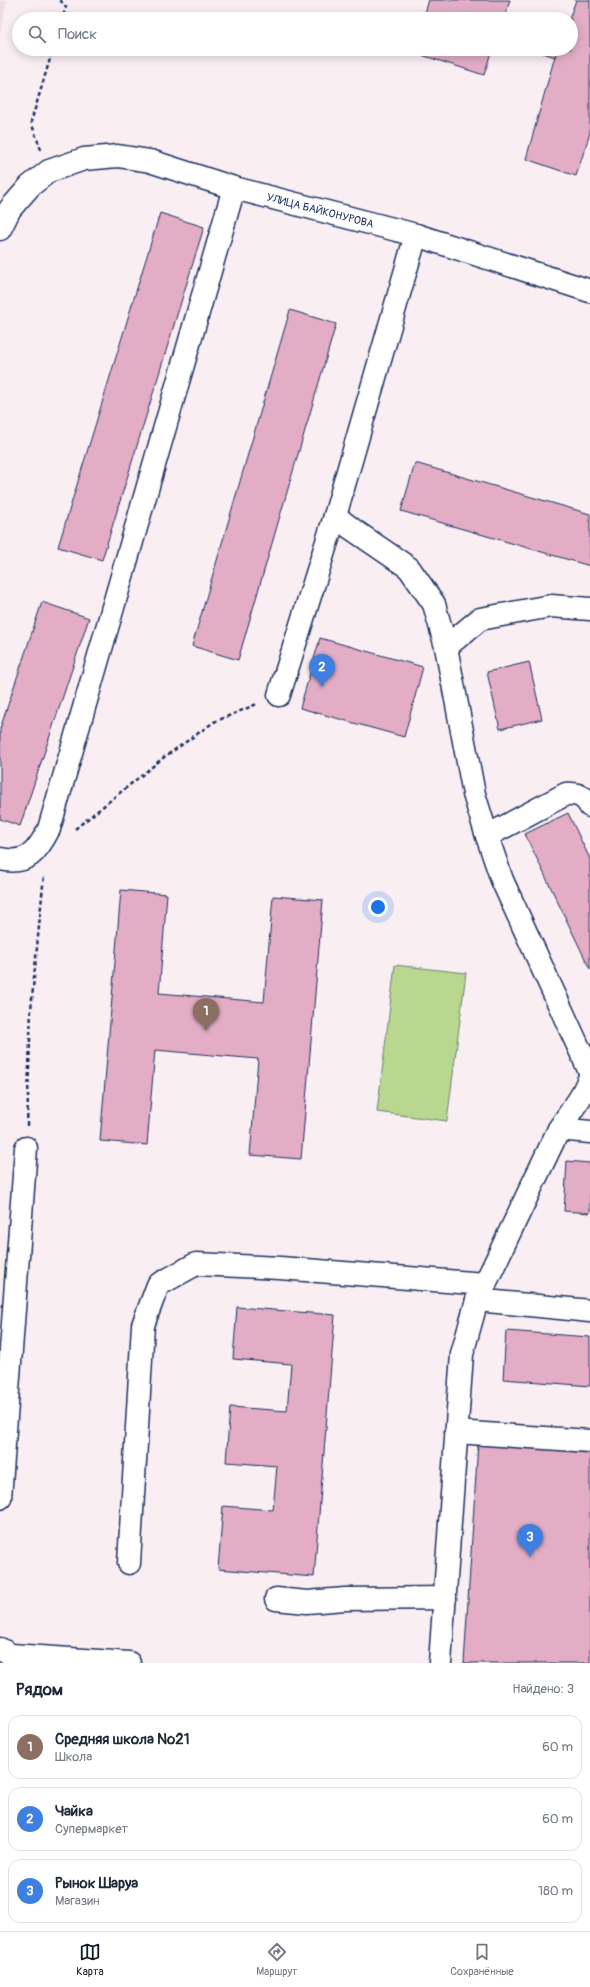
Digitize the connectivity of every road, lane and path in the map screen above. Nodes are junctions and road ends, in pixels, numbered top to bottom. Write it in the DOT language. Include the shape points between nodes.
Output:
graph roads {
  1 [pos="60,0"];
  2 [pos="64,12"];
  3 [pos="51,56"];
  4 [pos="49,171"];
  5 [pos="234,188"];
  6 [pos="0,230"];
  7 [pos="416,235"];
  8 [pos="590,291"];
  9 [pos="335,516"];
  10 [pos="590,609"];
  11 [pos="446,647"];
  12 [pos="279,695"];
  13 [pos="590,806"];
  14 [pos="487,836"];
  15 [pos="40,845"];
  16 [pos="0,859"];
  17 [pos="590,1072"];
  18 [pos="590,1077"];
  19 [pos="559,1129"];
  20 [pos="590,1132"];
  21 [pos="26,1148"];
  22 [pos="481,1292"];
  23 [pos="590,1311"];
  24 [pos="456,1432"];
  25 [pos="590,1441"];
  26 [pos="0,1498"];
  27 [pos="129,1563"];
  28 [pos="445,1598"];
  29 [pos="276,1599"];
  30 [pos="0,1649"];
  31 [pos="129,1663"];
  32 [pos="440,1663"];
  1 -- 2 [label="path" via="66,7"];
  3 -- 4 [label="path" via="31,122"];
  4 -- 5 [label="street, УЛИЦА БАЙКОНУРОВА" via="84,160 118,156 150,161"];
  4 -- 6 [label="street" via="30,186 10,209"];
  5 -- 7 [label="street, УЛИЦА БАЙКОНУРОВА"];
  5 -- 15 [label="street" via="48,829"];
  7 -- 8 [label="street, УЛИЦА БАЙКОНУРОВА"];
  7 -- 9 [label="street"];
  9 -- 11 [label="street" via="357,534 409,568 434,604"];
  9 -- 12 [label="street"];
  10 -- 11 [label="street" via="551,606 480,619"];
  11 -- 14 [label="street" via="474,794"];
  12 -- 15 [label="path" via="214,722 114,796 67,836"];
  13 -- 14 [label="street" via="583,797 572,793 566,794"];
  14 -- 17 [label="street" via="502,880"];
  15 -- 16 [label="street" via="25,859"];
  15 -- 21 [label="path" via="44,872 31,1009"];
  18 -- 19 [label="street" via="580,1098"];
  19 -- 20 [label="street"];
  19 -- 22 [label="street"];
  21 -- 26 [label="street"];
  22 -- 23 [label="street"];
  22 -- 24 [label="street" via="462,1354"];
  22 -- 27 [label="street" via="280,1268 196,1264 158,1285 142,1325"];
  24 -- 25 [label="street"];
  24 -- 28 [label="street"];
  28 -- 29 [label="street" via="307,1602"];
  28 -- 32 [label="street"];
  30 -- 31 [label="street" via="11,1654"];
}
